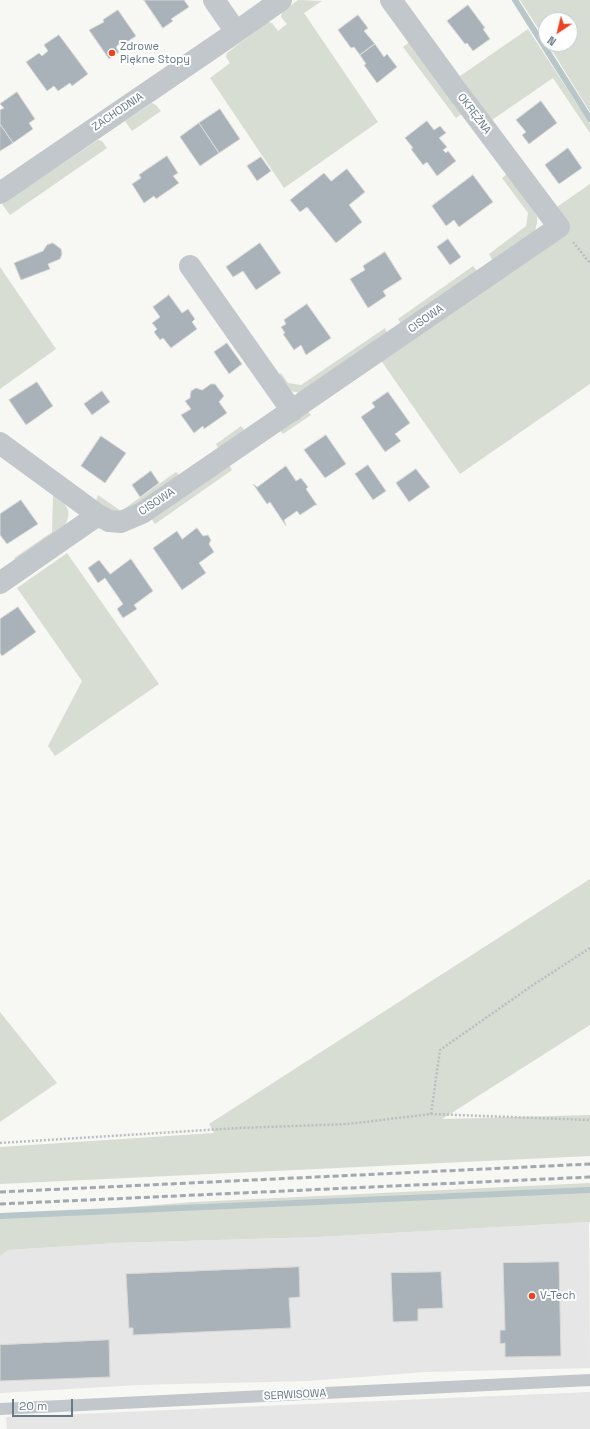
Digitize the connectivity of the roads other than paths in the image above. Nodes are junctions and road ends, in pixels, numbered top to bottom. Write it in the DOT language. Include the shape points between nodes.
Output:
graph roads {
  1 [pos="214,0"];
  2 [pos="281,0"];
  3 [pos="391,0"];
  4 [pos="236,32"];
  5 [pos="0,193"];
  6 [pos="559,227"];
  7 [pos="190,266"];
  8 [pos="292,411"];
  9 [pos="0,443"];
  10 [pos="98,515"];
  11 [pos="0,583"];
  12 [pos="590,1380"];
  13 [pos="0,1409"];
  1 -- 4 [label="street"];
  2 -- 4 [label="street, ZACHODNIA"];
  3 -- 6 [label="street, OKRĘŻNA"];
  4 -- 5 [label="street, ZACHODNIA"];
  6 -- 8 [label="street, CISOWA"];
  7 -- 8 [label="street"];
  8 -- 10 [label="street, CISOWA" via="142,513 121,522 109,522"];
  9 -- 10 [label="street, CISOWA"];
  10 -- 11 [label="street"];
  12 -- 13 [label="lane, SERWISOWA"];
}
